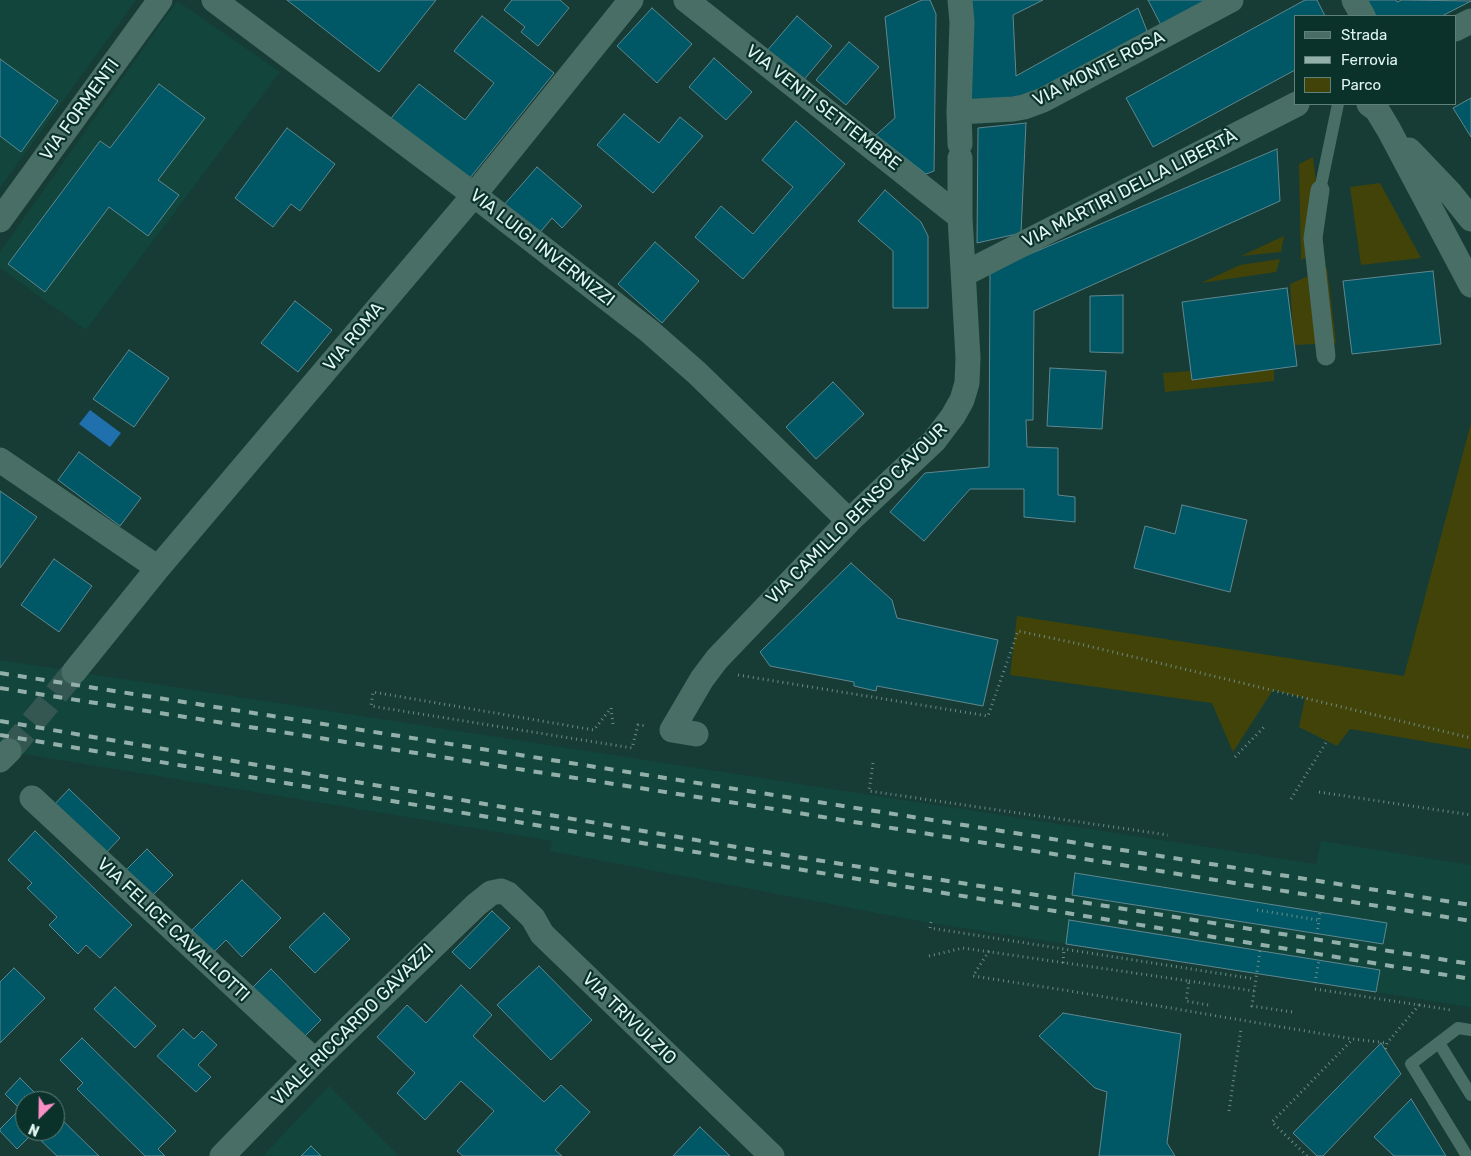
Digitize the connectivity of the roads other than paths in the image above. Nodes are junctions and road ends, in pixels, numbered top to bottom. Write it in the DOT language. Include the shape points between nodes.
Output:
graph roads {
  1 [pos="160,0"];
  2 [pos="214,0"];
  3 [pos="632,0"];
  4 [pos="686,0"];
  5 [pos="960,0"];
  6 [pos="1231,0"];
  7 [pos="1354,0"];
  8 [pos="1362,15"];
  9 [pos="1471,21"];
  10 [pos="1456,28"];
  11 [pos="1295,105"];
  12 [pos="1338,105"];
  13 [pos="959,112"];
  14 [pos="1378,112"];
  15 [pos="1320,190"];
  16 [pos="474,195"];
  17 [pos="960,216"];
  18 [pos="1471,219"];
  19 [pos="0,220"];
  20 [pos="964,274"];
  21 [pos="1471,285"];
  22 [pos="1326,356"];
  23 [pos="0,460"];
  24 [pos="849,521"];
  25 [pos="158,568"];
  26 [pos="74,672"];
  27 [pos="696,734"];
  28 [pos="32,798"];
  29 [pos="486,896"];
  30 [pos="1471,1030"];
  31 [pos="1439,1043"];
  32 [pos="315,1061"];
  33 [pos="1471,1095"];
  34 [pos="222,1156"];
  35 [pos="772,1156"];
  36 [pos="1467,1156"];
  1 -- 19 [label="street, VIA FORMENTI"];
  2 -- 16 [label="street, VIA LUIGI INVERNIZZI"];
  3 -- 16 [label="street, VIA ROMA"];
  4 -- 17 [label="street, VIA VENTI SETTEMBRE"];
  5 -- 13 [label="street, VIA CAMILLO BENSO CAVOUR"];
  6 -- 13 [label="street, VIA MONTE ROSA" via="1038,102 1001,110"];
  7 -- 8 [label="street"];
  9 -- 10 [label="street"];
  11 -- 20 [label="street, VIA MARTIRI DELLA LIBERTÀ"];
  12 -- 15 [label="lane"];
  13 -- 17 [label="street, VIA CAMILLO BENSO CAVOUR"];
  14 -- 18 [label="street"];
  14 -- 21 [label="street"];
  15 -- 22 [label="street" via="1313,238"];
  16 -- 24 [label="street, VIA LUIGI INVERNIZZI" via="664,344"];
  16 -- 25 [label="street, VIA ROMA"];
  17 -- 20 [label="street, VIA CAMILLO BENSO CAVOUR"];
  20 -- 24 [label="street, VIA CAMILLO BENSO CAVOUR" via="968,372 962,400 934,441"];
  23 -- 25 [label="street"];
  24 -- 27 [label="street, VIA CAMILLO BENSO CAVOUR" via="709,670 672,730"];
  25 -- 26 [label="street, VIA ROMA"];
  28 -- 32 [label="street, VIA FELICE CAVALLOTTI"];
  29 -- 32 [label="street, VIALE RICCARDO GAVAZZI"];
  29 -- 35 [label="street, VIA TRIVULZIO" via="496,891 508,894 533,918 542,934"];
  30 -- 31 [label="lane" via="1458,1028"];
  31 -- 33 [label="lane"];
  31 -- 36 [label="lane" via="1411,1064"];
  32 -- 34 [label="street, VIALE RICCARDO GAVAZZI"];
}
